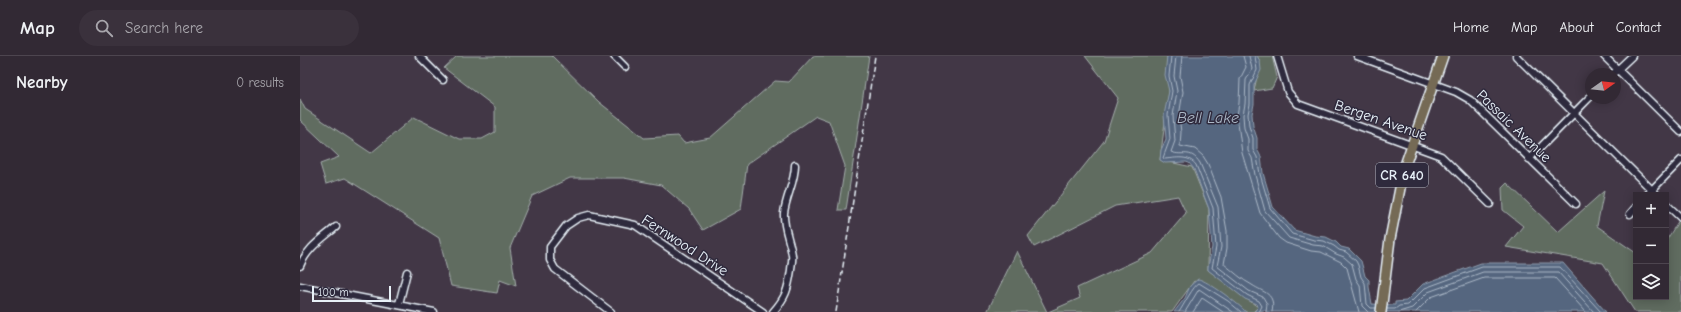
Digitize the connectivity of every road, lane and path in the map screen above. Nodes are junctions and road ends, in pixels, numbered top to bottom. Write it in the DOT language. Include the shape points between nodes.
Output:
graph roads {
  1 [pos="419,56"];
  2 [pos="614,56"];
  3 [pos="1277,56"];
  4 [pos="1357,56"];
  5 [pos="1443,56"];
  6 [pos="1516,56"];
  7 [pos="1604,56"];
  8 [pos="1632,56"];
  9 [pos="625,67"];
  10 [pos="1612,68"];
  11 [pos="1619,68"];
  12 [pos="1621,77"];
  13 [pos="443,80"];
  14 [pos="1433,83"];
  15 [pos="1585,102"];
  16 [pos="1574,113"];
  17 [pos="1681,132"];
  18 [pos="1412,144"];
  19 [pos="1529,159"];
  20 [pos="1681,160"];
  21 [pos="795,165"];
  22 [pos="1648,192"];
  23 [pos="1650,192"];
  24 [pos="1490,204"];
  25 [pos="1576,204"];
  26 [pos="1669,207"];
  27 [pos="1633,210"];
  28 [pos="1630,214"];
  29 [pos="1681,218"];
  30 [pos="336,227"];
  31 [pos="300,266"];
  32 [pos="407,272"];
  33 [pos="300,286"];
  34 [pos="399,304"];
  35 [pos="434,312"];
  36 [pos="611,312"];
  37 [pos="763,312"];
  38 [pos="773,312"];
  39 [pos="1381,312"];
  1 -- 13 [label="street"];
  2 -- 9 [label="street"];
  3 -- 18 [label="street, Bergen Avenue" via="1288,92 1298,104"];
  4 -- 14 [label="street, Passaic Avenue"];
  5 -- 14 [label="main road, CR 640"];
  6 -- 16 [label="street"];
  7 -- 10 [label="street"];
  8 -- 11 [label="street"];
  12 -- 17 [label="street"];
  14 -- 18 [label="main road, CR 640"];
  14 -- 19 [label="street, Passaic Avenue" via="1470,100"];
  15 -- 16 [label="street"];
  16 -- 19 [label="street"];
  16 -- 22 [label="street"];
  18 -- 24 [label="street, Bergen Avenue" via="1446,159"];
  18 -- 39 [label="main road, CR 640" via="1397,196"];
  19 -- 25 [label="street, Passaic Avenue"];
  20 -- 23 [label="street"];
  21 -- 38 [label="street" via="784,214 793,257 784,299"];
  26 -- 29 [label="street"];
  27 -- 28 [label="street"];
  30 -- 31 [label="street" via="314,245"];
  32 -- 34 [label="street"];
  33 -- 34 [label="street"];
  34 -- 35 [label="street"];
  36 -- 37 [label="street, Fernwood Drive" via="555,269 550,260 550,247 566,226 578,218 589,215 635,225"];
}
